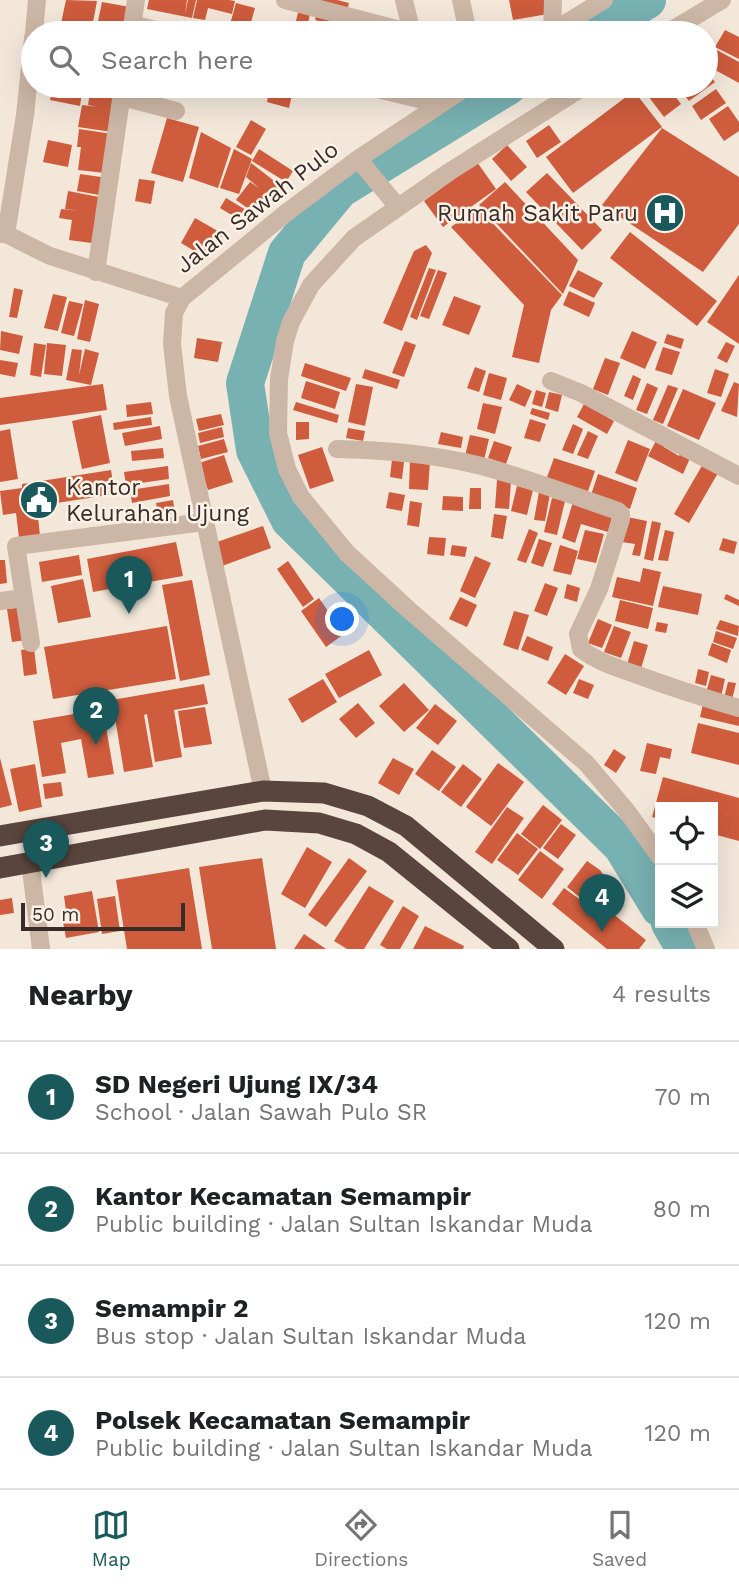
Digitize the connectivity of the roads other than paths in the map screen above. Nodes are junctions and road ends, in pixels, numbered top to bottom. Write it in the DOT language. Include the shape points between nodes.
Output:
graph roads {
  1 [pos="37,0"];
  2 [pos="136,0"];
  3 [pos="285,0"];
  4 [pos="404,0"];
  5 [pos="461,0"];
  6 [pos="553,0"];
  7 [pos="604,0"];
  8 [pos="722,0"];
  9 [pos="306,2"];
  10 [pos="35,21"];
  11 [pos="133,21"];
  12 [pos="371,21"];
  13 [pos="409,21"];
  14 [pos="465,21"];
  15 [pos="552,21"];
  16 [pos="570,21"];
  17 [pos="687,21"];
  18 [pos="27,98"];
  19 [pos="121,98"];
  20 [pos="141,98"];
  21 [pos="414,98"];
  22 [pos="446,98"];
  23 [pos="564,98"];
  24 [pos="439,104"];
  25 [pos="176,111"];
  26 [pos="363,165"];
  27 [pos="394,202"];
  28 [pos="3,234"];
  29 [pos="96,272"];
  30 [pos="182,298"];
  31 [pos="551,382"];
  32 [pos="337,450"];
  33 [pos="739,476"];
  34 [pos="204,522"];
  35 [pos="8,544"];
  36 [pos="24,598"];
  37 [pos="0,601"];
  38 [pos="31,643"];
  39 [pos="739,708"];
  40 [pos="263,791"];
  41 [pos="0,836"];
  42 [pos="655,850"];
  43 [pos="30,862"];
  44 [pos="0,867"];
  45 [pos="697,928"];
  46 [pos="41,949"];
  47 [pos="509,949"];
  48 [pos="554,949"];
  49 [pos="706,949"];
  1 -- 10 [label="street"];
  2 -- 11 [label="street"];
  3 -- 9 [label="street"];
  4 -- 13 [label="street"];
  5 -- 14 [label="street"];
  6 -- 15 [label="street"];
  7 -- 16 [label="street"];
  8 -- 17 [label="street"];
  9 -- 12 [label="street"];
  18 -- 28 [label="street"];
  19 -- 29 [label="street"];
  20 -- 25 [label="street"];
  21 -- 24 [label="street"];
  22 -- 24 [label="street, Jalan Sawah Pulo"];
  23 -- 27 [label="street"];
  24 -- 26 [label="street, Jalan Sawah Pulo"];
  26 -- 27 [label="street"];
  26 -- 30 [label="street, Jalan Sawah Pulo" via="286,213"];
  27 -- 42 [label="street" via="311,285 291,322 279,379 278,433 287,469 301,498 347,553 586,763"];
  28 -- 29 [label="street" via="50,257"];
  29 -- 30 [label="street"];
  30 -- 34 [label="street, Jalan Sawah Pulo" via="174,313 172,344"];
  31 -- 33 [label="street" via="581,393"];
  32 -- 39 [label="street" via="381,451 473,465 618,511 621,519 599,589 578,634 581,649 631,673"];
  34 -- 35 [label="street"];
  34 -- 40 [label="street, Jalan Sawah Pulo"];
  35 -- 36 [label="street"];
  36 -- 37 [label="street"];
  36 -- 38 [label="street"];
  40 -- 41 [label="highway"];
  40 -- 48 [label="highway" via="324,793 368,806 406,826"];
  43 -- 44 [label="highway"];
  43 -- 46 [label="street"];
  43 -- 47 [label="highway" via="265,820 319,824 356,834 389,852"];
  45 -- 49 [label="street"];
}
